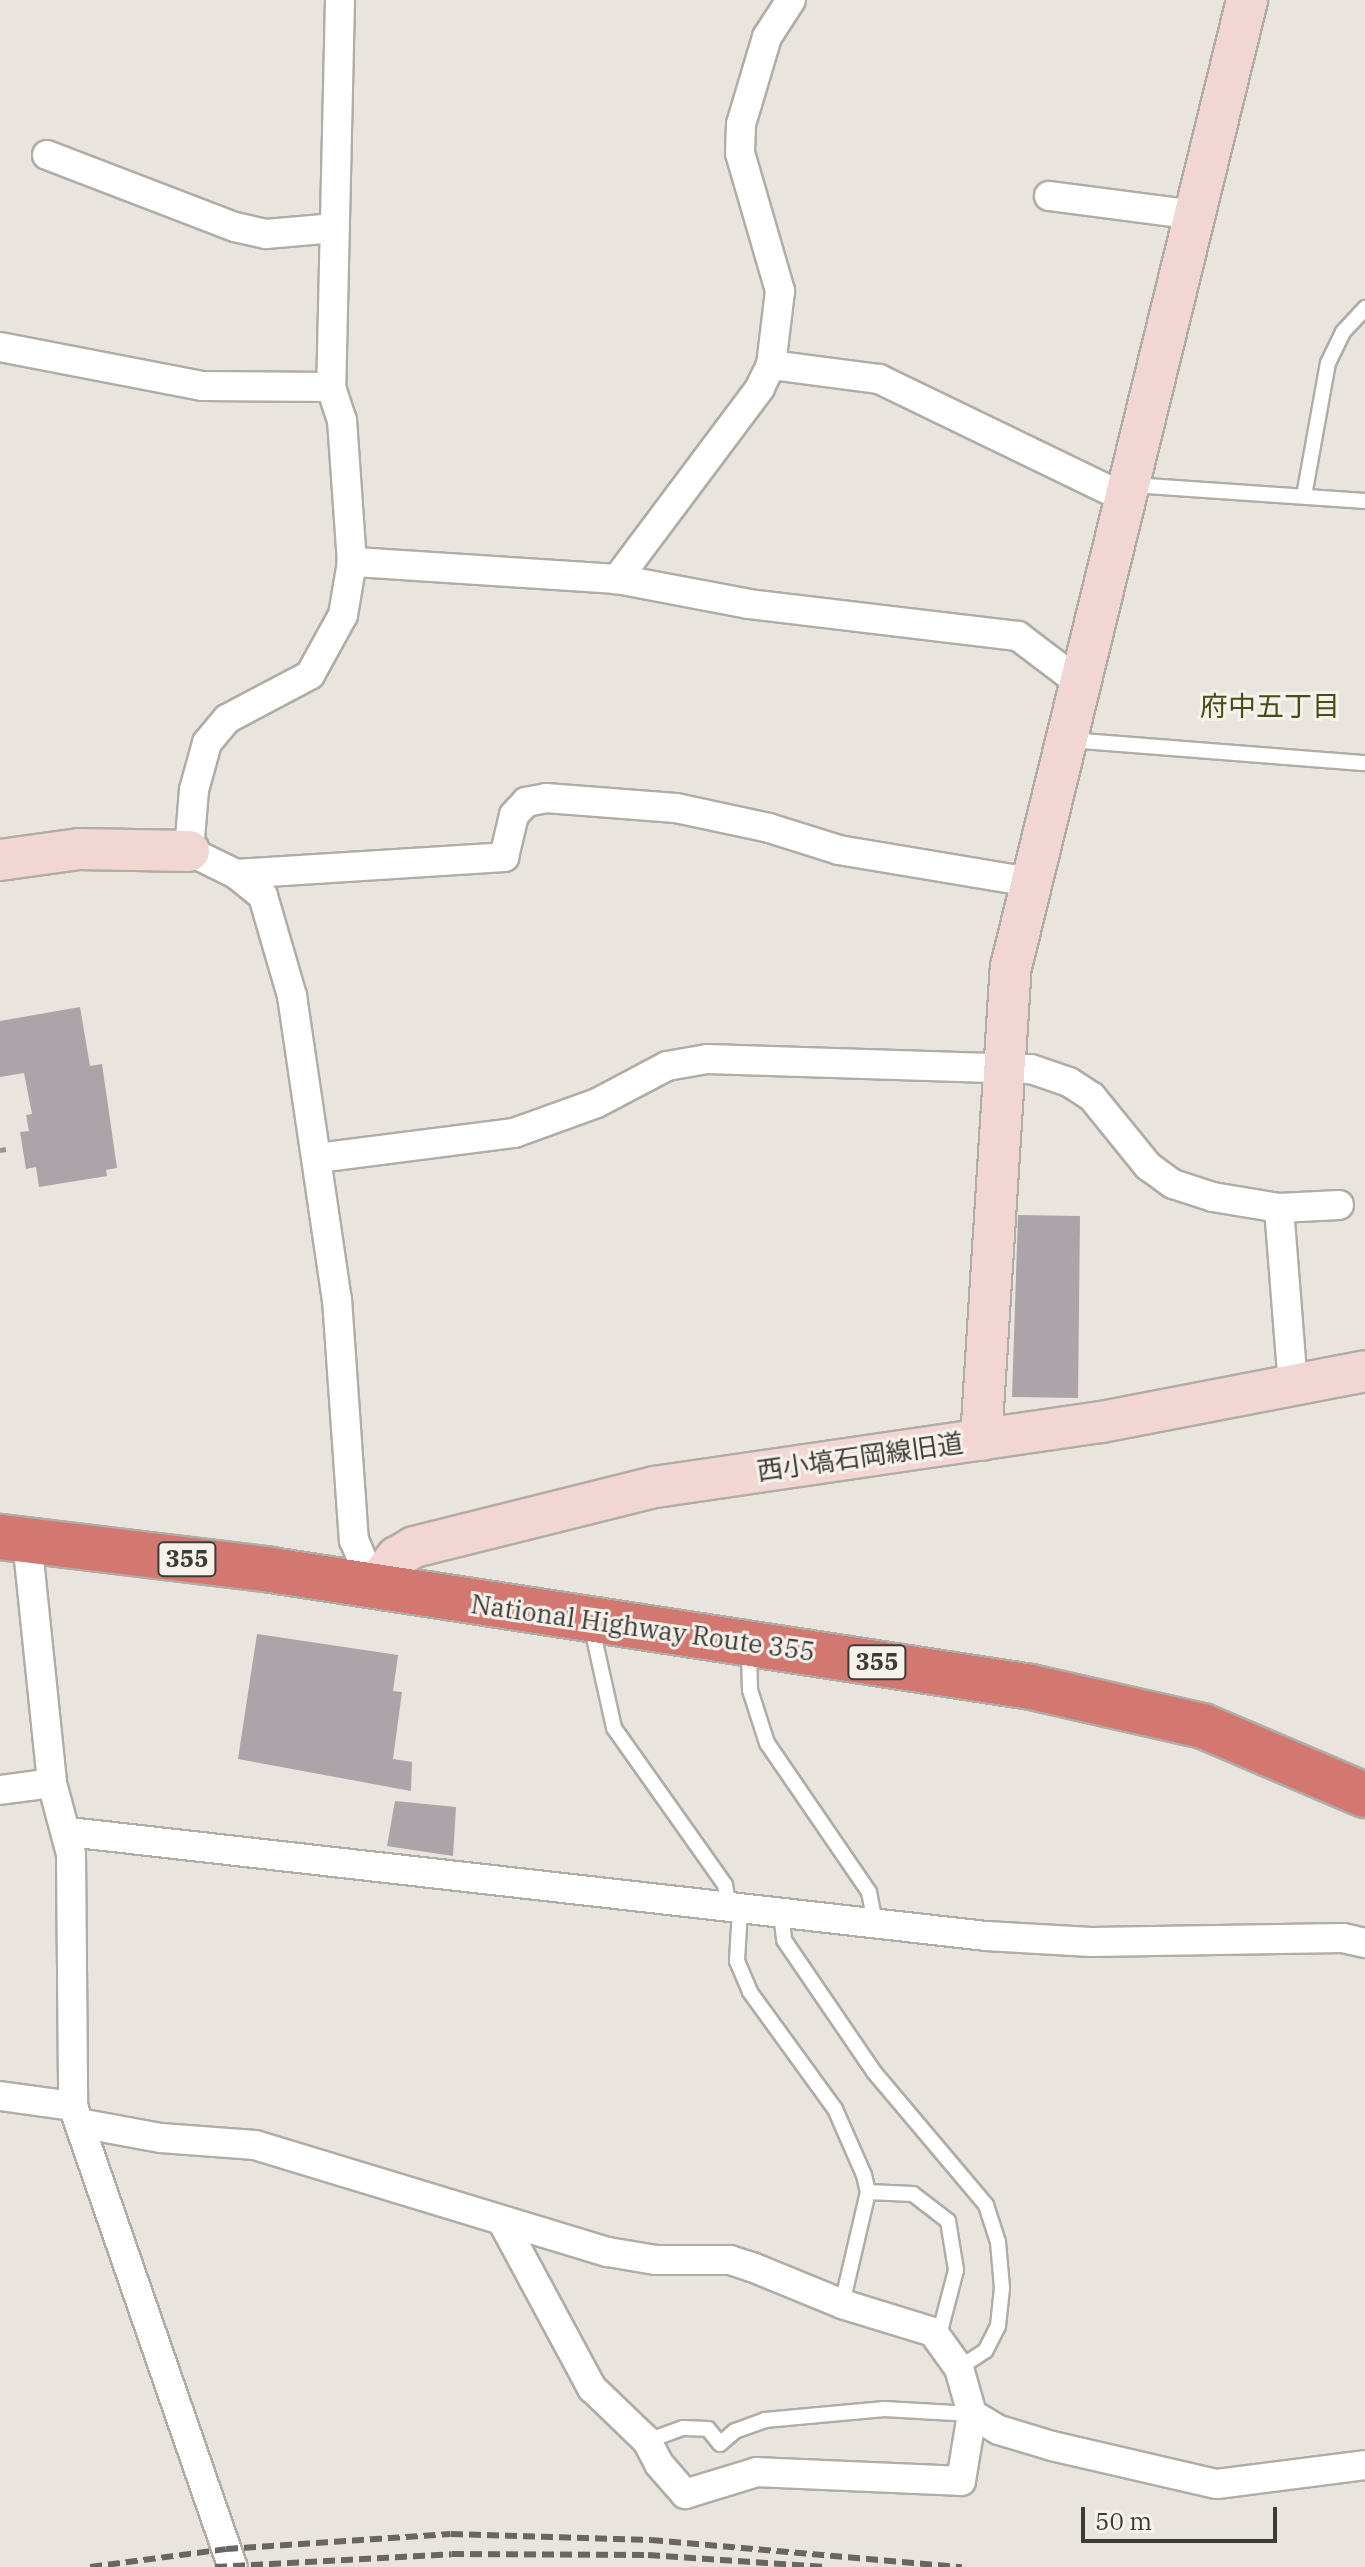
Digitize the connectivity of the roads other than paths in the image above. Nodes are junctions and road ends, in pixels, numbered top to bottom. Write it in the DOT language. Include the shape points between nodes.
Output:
graph roads {
  1 [pos="340,0"];
  2 [pos="791,0"];
  3 [pos="1247,0"];
  4 [pos="47,155"];
  5 [pos="1049,196"];
  6 [pos="1196,215"];
  7 [pos="335,228"];
  8 [pos="1365,308"];
  9 [pos="0,347"];
  10 [pos="771,365"];
  11 [pos="331,387"];
  12 [pos="1131,492"];
  13 [pos="1304,496"];
  14 [pos="1365,501"];
  15 [pos="352,562"];
  16 [pos="617,579"];
  17 [pos="1080,683"];
  18 [pos="1066,740"];
  19 [pos="1365,763"];
  20 [pos="189,851"];
  21 [pos="0,860"];
  22 [pos="236,874"];
  23 [pos="1031,882"];
  24 [pos="1001,1068"];
  25 [pos="318,1158"];
  26 [pos="1339,1205"];
  27 [pos="1279,1208"];
  28 [pos="1365,1371"];
  29 [pos="1293,1385"];
  30 [pos="981,1440"];
  31 [pos="13,1539"];
  32 [pos="374,1587"];
  33 [pos="595,1642"];
  34 [pos="749,1643"];
  35 [pos="52,1783"];
  36 [pos="0,1790"];
  37 [pos="1365,1795"];
  38 [pos="69,1832"];
  39 [pos="735,1909"];
  40 [pos="781,1914"];
  41 [pos="875,1924"];
  42 [pos="1365,1943"];
  43 [pos="0,2096"];
  44 [pos="76,2115"];
  45 [pos="868,2192"];
  46 [pos="502,2221"];
  47 [pos="842,2304"];
  48 [pos="938,2339"];
  49 [pos="959,2368"];
  50 [pos="972,2414"];
  51 [pos="647,2441"];
  52 [pos="1365,2465"];
  53 [pos="233,2567"];
  1 -- 7 [label="street"];
  2 -- 10 [label="street" via="767,37 741,124 740,153 780,291"];
  3 -- 6 [label="street"];
  4 -- 7 [label="street" via="235,227 266,234"];
  5 -- 6 [label="street"];
  6 -- 12 [label="street"];
  7 -- 11 [label="street"];
  8 -- 13 [label="lane" via="1343,332 1328,363"];
  9 -- 11 [label="street" via="202,386"];
  10 -- 12 [label="street" via="879,379"];
  10 -- 16 [label="street" via="760,388"];
  11 -- 15 [label="street" via="342,420"];
  12 -- 13 [label="lane"];
  12 -- 17 [label="street"];
  13 -- 14 [label="lane"];
  15 -- 16 [label="street"];
  15 -- 20 [label="street" via="343,615 310,675 227,719 207,743 194,790"];
  16 -- 17 [label="street" via="749,604 1018,636"];
  17 -- 18 [label="street"];
  18 -- 19 [label="lane"];
  18 -- 23 [label="street"];
  20 -- 21 [label="street" via="79,849"];
  20 -- 22 [label="street"];
  22 -- 23 [label="street" via="504,857 514,815 526,802 546,798 676,808 839,850"];
  22 -- 25 [label="street" via="263,896 275,937 292,996"];
  23 -- 24 [label="street" via="1011,967"];
  24 -- 25 [label="street" via="707,1059 667,1066 583,1109 514,1133"];
  24 -- 27 [label="street" via="1031,1069 1069,1082 1092,1097 1148,1166 1173,1184"];
  24 -- 30 [label="street"];
  25 -- 32 [label="street" via="337,1299 354,1540"];
  26 -- 27 [label="street"];
  27 -- 29 [label="street"];
  28 -- 29 [label="street, 西小塙石岡線旧道"];
  29 -- 30 [label="street, 西小塙石岡線旧道"];
  30 -- 32 [label="street, 西小塙石岡線旧道" via="655,1487 469,1532 414,1547 397,1557"];
  31 -- 32 [label="highway, National Highway Route 355 / 355"];
  31 -- 35 [label="street"];
  32 -- 34 [label="highway, National Highway Route 355 / 355"];
  33 -- 39 [label="lane" via="614,1728 717,1873"];
  34 -- 37 [label="highway, National Highway Route 355 / 355" via="1116,1703 1203,1726"];
  34 -- 41 [label="lane" via="750,1690 767,1743 869,1892"];
  35 -- 36 [label="street"];
  35 -- 38 [label="street"];
  38 -- 39 [label="street"];
  38 -- 44 [label="street"];
  39 -- 40 [label="street"];
  39 -- 45 [label="lane" via="737,1961 750,1992 835,2109 855,2148"];
  40 -- 41 [label="street"];
  40 -- 49 [label="lane" via="784,1940 874,2072 986,2205 998,2242 998,2326 985,2351"];
  41 -- 42 [label="street" via="1091,1942 1287,1937"];
  43 -- 44 [label="street"];
  44 -- 46 [label="street" via="161,2138 255,2145"];
  44 -- 53 [label="street"];
  45 -- 47 [label="lane"];
  45 -- 48 [label="lane" via="913,2194 948,2221 956,2270"];
  46 -- 47 [label="street" via="656,2260 730,2260"];
  46 -- 51 [label="street" via="592,2388"];
  47 -- 48 [label="street" via="933,2332"];
  48 -- 49 [label="street"];
  49 -- 50 [label="street"];
  50 -- 51 [label="lane" via="857,2411 765,2420 735,2431 720,2444 708,2429 683,2428"];
  50 -- 51 [label="street" via="961,2481 757,2472 685,2494"];
  50 -- 52 [label="street" via="999,2430 1052,2446 1217,2484"];
}
